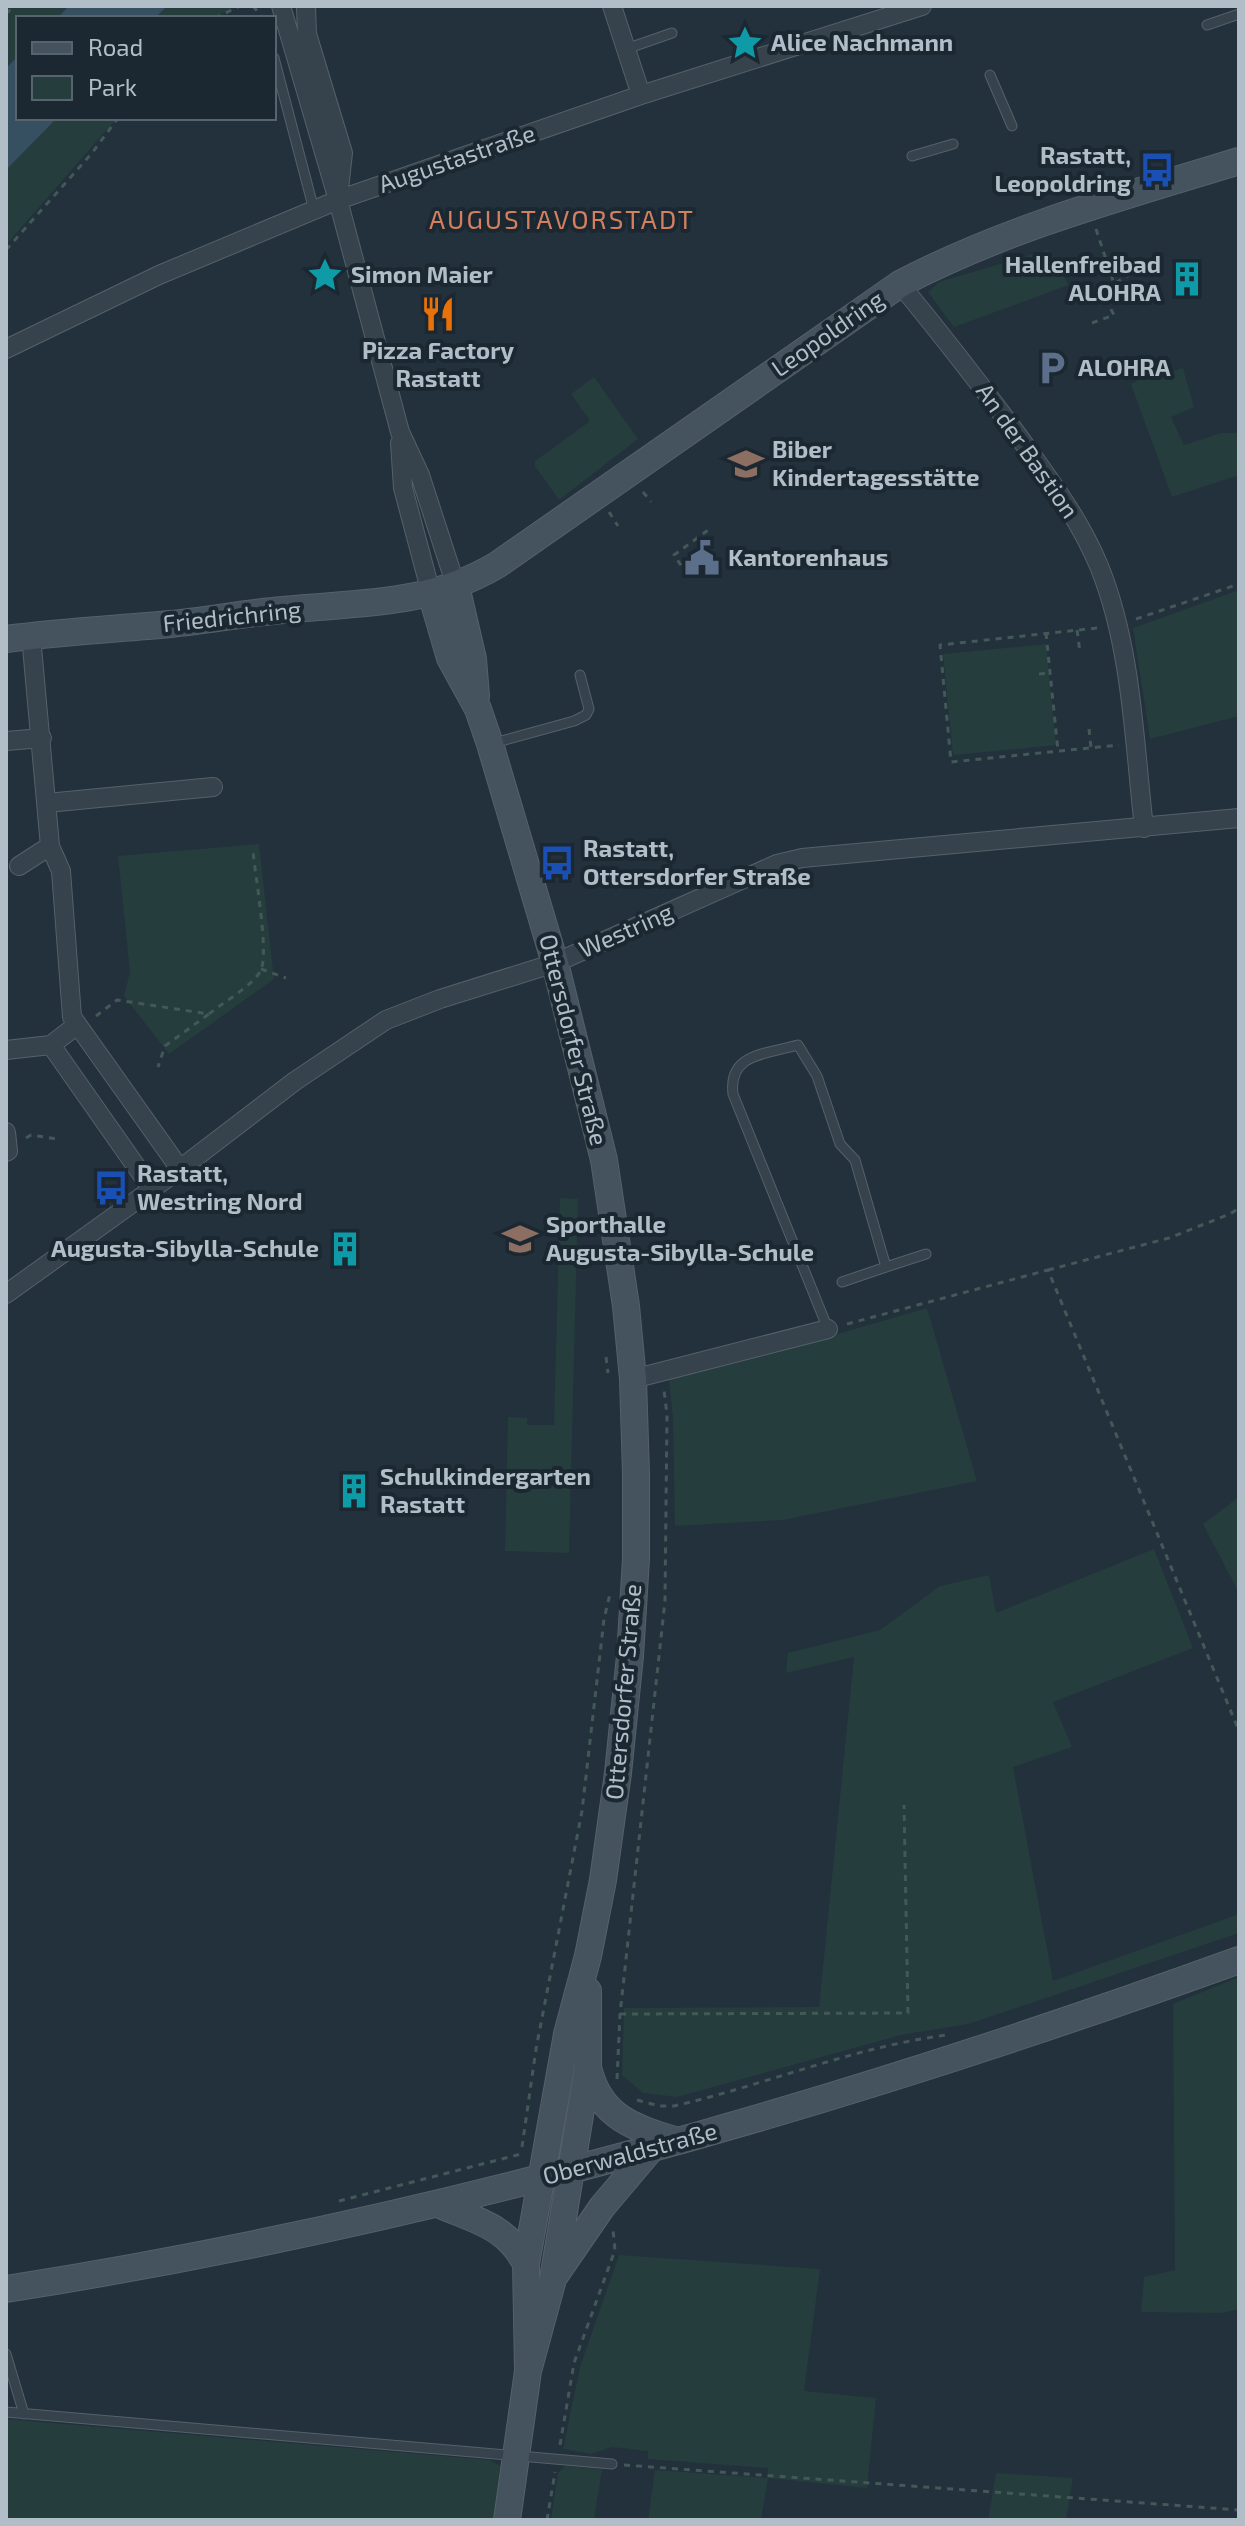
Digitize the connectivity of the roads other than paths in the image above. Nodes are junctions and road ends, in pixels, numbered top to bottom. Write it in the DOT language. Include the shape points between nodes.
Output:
graph roads {
  1 [pos="281,6"];
  2 [pos="306,6"];
  3 [pos="612,6"];
  4 [pos="922,6"];
  5 [pos="1239,14"];
  6 [pos="1207,25"];
  7 [pos="672,33"];
  8 [pos="626,49"];
  9 [pos="276,66"];
  10 [pos="990,75"];
  11 [pos="641,95"];
  12 [pos="1012,126"];
  13 [pos="953,144"];
  14 [pos="912,156"];
  15 [pos="1239,161"];
  16 [pos="338,200"];
  17 [pos="314,210"];
  18 [pos="900,284"];
  19 [pos="6,349"];
  20 [pos="400,432"];
  21 [pos="456,586"];
  22 [pos="431,593"];
  23 [pos="19,637"];
  24 [pos="580,675"];
  25 [pos="478,709"];
  26 [pos="42,738"];
  27 [pos="6,741"];
  28 [pos="490,744"];
  29 [pos="213,787"];
  30 [pos="47,803"];
  31 [pos="1239,818"];
  32 [pos="1144,828"];
  33 [pos="50,846"];
  34 [pos="19,866"];
  35 [pos="555,963"];
  36 [pos="79,1027"];
  37 [pos="51,1045"];
  38 [pos="6,1050"];
  39 [pos="6,1132"];
  40 [pos="6,1152"];
  41 [pos="180,1169"];
  42 [pos="152,1189"];
  43 [pos="926,1254"];
  44 [pos="886,1267"];
  45 [pos="842,1282"];
  46 [pos="6,1294"];
  47 [pos="828,1329"];
  48 [pos="624,1380"];
  49 [pos="588,1956"];
  50 [pos="1239,1960"];
  51 [pos="588,2067"];
  52 [pos="678,2141"];
  53 [pos="651,2149"];
  54 [pos="570,2171"];
  55 [pos="541,2179"];
  56 [pos="438,2204"];
  57 [pos="526,2264"];
  58 [pos="553,2279"];
  59 [pos="6,2289"];
  60 [pos="6,2354"];
  61 [pos="528,2371"];
  62 [pos="6,2412"];
  63 [pos="24,2414"];
  64 [pos="516,2457"];
  65 [pos="612,2464"];
  66 [pos="507,2520"];
  1 -- 16 [label="street, Ottersdorfer Straße"];
  2 -- 16 [label="street, Ottersdorfer Straße" via="307,34 343,153"];
  3 -- 8 [label="street"];
  4 -- 11 [label="street, Augustastraße"];
  5 -- 6 [label="lane"];
  7 -- 8 [label="lane"];
  8 -- 11 [label="street"];
  9 -- 17 [label="lane"];
  10 -- 12 [label="lane"];
  11 -- 16 [label="street, Augustastraße"];
  13 -- 14 [label="lane"];
  15 -- 18 [label="street, Leopoldring" via="1010,235"];
  16 -- 17 [label="street, Augustastraße"];
  16 -- 20 [label="street, Ottersdorfer Straße"];
  17 -- 19 [label="street, Augustastraße" via="159,275"];
  18 -- 21 [label="street, Leopoldring" via="497,565"];
  18 -- 32 [label="street, An der Bastion" via="959,355 1069,507 1099,567 1118,626"];
  20 -- 21 [label="street, Ottersdorfer Straße" via="420,475"];
  20 -- 22 [label="street, Ottersdorfer Straße" via="403,488"];
  21 -- 22 [label="street, Friedrichring"];
  21 -- 25 [label="street, Ottersdorfer Straße"];
  22 -- 23 [label="street, Friedrichring" via="370,605"];
  22 -- 25 [label="street, Ottersdorfer Straße" via="450,658"];
  23 -- 26 [label="street"];
  24 -- 28 [label="lane" via="586,715"];
  25 -- 28 [label="street, Ottersdorfer Straße"];
  26 -- 27 [label="street"];
  26 -- 30 [label="street"];
  28 -- 35 [label="street, Ottersdorfer Straße"];
  29 -- 30 [label="street"];
  30 -- 33 [label="street"];
  31 -- 32 [label="street, Westring"];
  32 -- 35 [label="street, Westring" via="802,858 777,864"];
  33 -- 34 [label="street"];
  33 -- 36 [label="street" via="61,871 72,1017"];
  35 -- 41 [label="street, Westring" via="386,1020"];
  35 -- 48 [label="street, Ottersdorfer Straße" via="616,1229"];
  36 -- 37 [label="street"];
  36 -- 41 [label="street"];
  37 -- 38 [label="street"];
  37 -- 42 [label="street"];
  39 -- 40 [label="street"];
  41 -- 42 [label="street, Westring"];
  42 -- 46 [label="street, Westring"];
  43 -- 44 [label="lane"];
  44 -- 45 [label="lane"];
  44 -- 47 [label="lane" via="855,1160 840,1144 817,1076 798,1045 744,1061 732,1080 733,1094"];
  47 -- 48 [label="street"];
  48 -- 49 [label="street, Ottersdorfer Straße" via="636,1545 630,1656 618,1773"];
  49 -- 51 [label="street, Ottersdorfer Straße"];
  49 -- 55 [label="street, Ottersdorfer Straße" via="567,2034"];
  50 -- 52 [label="street, Oberwaldstraße" via="935,2065"];
  51 -- 52 [label="street" via="606,2107 637,2127"];
  51 -- 54 [label="street, Ottersdorfer Straße"];
  52 -- 53 [label="street, Oberwaldstraße"];
  53 -- 54 [label="street, Oberwaldstraße"];
  53 -- 58 [label="street" via="602,2207"];
  54 -- 55 [label="street, Oberwaldstraße"];
  54 -- 58 [label="street, Ottersdorfer Straße"];
  55 -- 56 [label="street, Oberwaldstraße"];
  55 -- 57 [label="street, Ottersdorfer Straße"];
  56 -- 57 [label="street" via="502,2232"];
  56 -- 59 [label="street, Oberwaldstraße" via="134,2269"];
  57 -- 61 [label="street, Ottersdorfer Straße"];
  58 -- 61 [label="street, Ottersdorfer Straße"];
  60 -- 63 [label="lane"];
  61 -- 64 [label="street, Ottersdorfer Straße"];
  62 -- 63 [label="lane"];
  63 -- 64 [label="lane"];
  64 -- 65 [label="lane"];
  64 -- 66 [label="street, Ottersdorfer Straße"];
}
